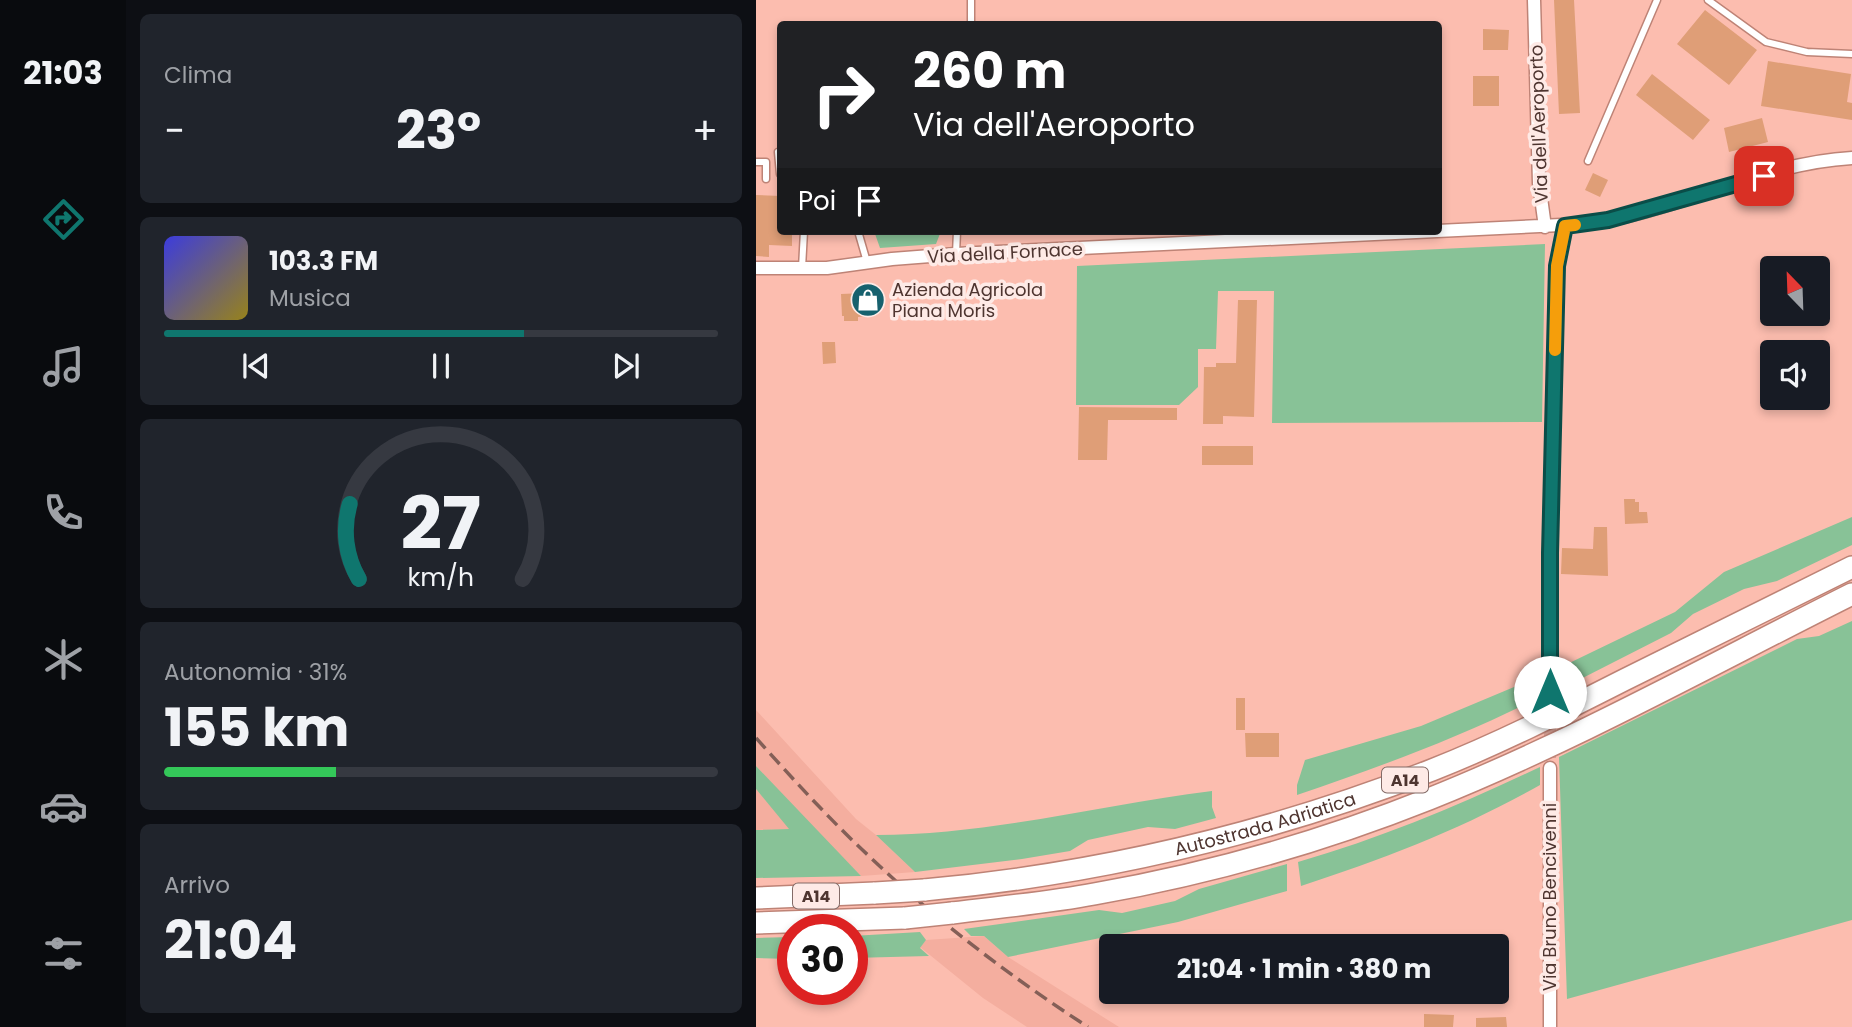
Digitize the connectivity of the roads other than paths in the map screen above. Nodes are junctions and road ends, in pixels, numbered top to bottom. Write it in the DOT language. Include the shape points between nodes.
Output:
graph roads {
  1 [pos="971,0"];
  2 [pos="1534,0"];
  3 [pos="1657,0"];
  4 [pos="1708,0"];
  5 [pos="971,21"];
  6 [pos="1852,54"];
  7 [pos="1852,158"];
  8 [pos="1588,161"];
  9 [pos="756,162"];
  10 [pos="766,179"];
  11 [pos="1565,226"];
  12 [pos="1545,227"];
  13 [pos="1442,232"];
  14 [pos="804,235"];
  15 [pos="859,235"];
  16 [pos="957,235"];
  17 [pos="1370,235"];
  18 [pos="956,254"];
  19 [pos="867,262"];
  20 [pos="756,268"];
  21 [pos="802,268"];
  22 [pos="1852,567"];
  23 [pos="1852,594"];
  24 [pos="1550,692"];
  25 [pos="1550,768"];
  26 [pos="756,898"];
  27 [pos="756,923"];
  28 [pos="1550,1027"];
  1 -- 5 [label="lane"];
  2 -- 12 [label="street, Via dell'Aeroporto" via="1539,183"];
  3 -- 8 [label="lane"];
  4 -- 6 [label="lane" via="1766,42 1807,52"];
  7 -- 11 [label="street, Via dell'Aeroporto" via="1793,168 1608,220"];
  9 -- 10 [label="lane" via="766,162"];
  11 -- 12 [label="street, Via dell'Aeroporto"];
  11 -- 24 [label="street" via="1557,266"];
  12 -- 13 [label="street, Via della Fornace"];
  14 -- 21 [label="lane"];
  15 -- 19 [label="lane"];
  16 -- 18 [label="lane"];
  17 -- 18 [label="street, Via della Fornace"];
  18 -- 19 [label="street, Via della Fornace"];
  19 -- 21 [label="street, Via della Fornace"];
  20 -- 21 [label="street, Via della Fornace"];
  22 -- 26 [label="highway, Autostrada Adriatica / A14, bridge" via="1434,770 1250,832 1140,859 996,883"];
  23 -- 27 [label="highway, Autostrada Adriatica / A14, bridge" via="1479,778 1264,855 1055,900 905,918"];
  25 -- 28 [label="street, Via Bruno Bencivenni"];
}
